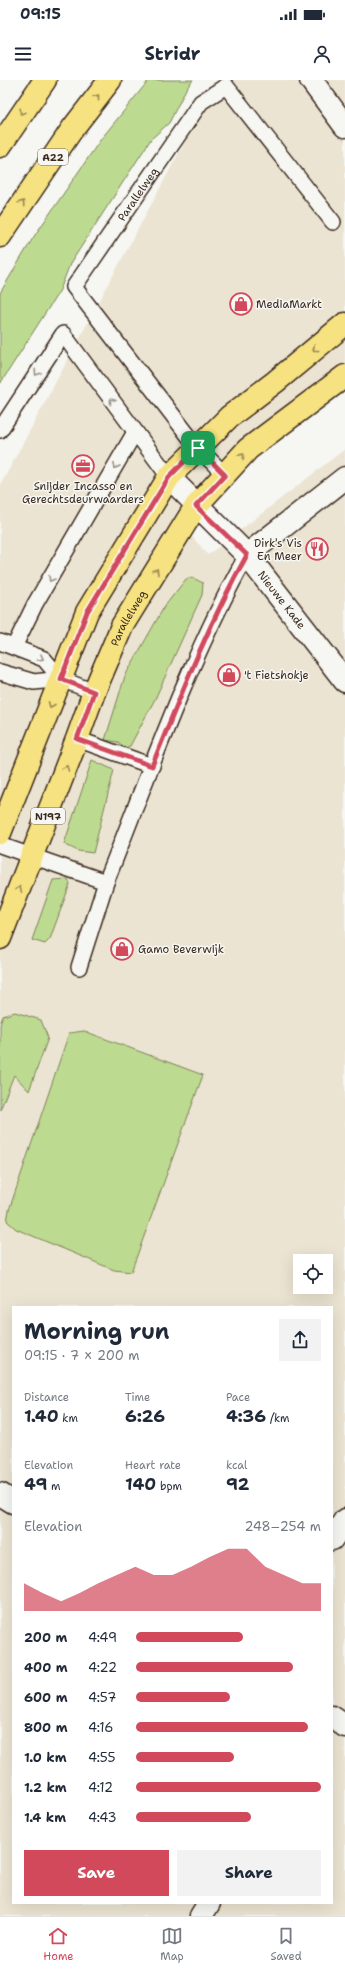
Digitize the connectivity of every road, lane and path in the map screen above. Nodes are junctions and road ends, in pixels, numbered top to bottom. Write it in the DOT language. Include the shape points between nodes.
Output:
graph roads {
  1 [pos="45,80"];
  2 [pos="110,80"];
  3 [pos="311,80"];
  4 [pos="345,126"];
  5 [pos="0,146"];
  6 [pos="333,222"];
  7 [pos="0,236"];
  8 [pos="345,324"];
  9 [pos="345,376"];
  10 [pos="0,430"];
  11 [pos="135,432"];
  12 [pos="198,448"];
  13 [pos="225,475"];
  14 [pos="169,477"];
  15 [pos="345,478"];
  16 [pos="196,506"];
  17 [pos="247,555"];
  18 [pos="7,644"];
  19 [pos="0,672"];
  20 [pos="61,679"];
  21 [pos="345,681"];
  22 [pos="94,692"];
  23 [pos="77,739"];
  24 [pos="152,766"];
  25 [pos="0,833"];
  26 [pos="0,845"];
  27 [pos="31,857"];
  28 [pos="106,882"];
  29 [pos="0,938"];
  30 [pos="79,967"];
  31 [pos="0,1494"];
  32 [pos="12,1501"];
  33 [pos="345,1520"];
  34 [pos="333,1538"];
  35 [pos="333,1718"];
  36 [pos="345,1726"];
  37 [pos="209,1904"];
  38 [pos="201,1916"];
  1 -- 5 [label="main road, one-way"];
  7 -- 2 [label="main road, A22, one-way" via="73,128"];
  3 -- 4 [label="street"];
  6 -- 12 [label="lane, Parallelweg" via="226,86 201,102 74,286"];
  8 -- 12 [label="main road, one-way" via="229,417"];
  13 -- 9 [label="main road, Parallelweg / N197, one-way" via="248,449"];
  11 -- 10 [label="lane, one-way" via="63,334"];
  11 -- 14 [label="lane"];
  11 -- 18 [label="lane, one-way" via="35,604"];
  12 -- 13 [label="lane, Parallelweg"];
  12 -- 14 [label="main road"];
  13 -- 16 [label="main road, Parallelweg / N197"];
  14 -- 16 [label="street"];
  14 -- 20 [label="main road" via="87,612"];
  15 -- 17 [label="street"];
  16 -- 17 [label="street, Nieuwe Kade"];
  22 -- 16 [label="main road, Parallelweg / N197, one-way" via="122,626"];
  17 -- 21 [label="street, Nieuwe Kade"];
  17 -- 24 [label="lane" via="205,637"];
  18 -- 20 [label="lane, one-way" via="44,659"];
  19 -- 20 [label="lane" via="34,682"];
  20 -- 22 [label="lane"];
  20 -- 25 [label="main road, one-way"];
  22 -- 23 [label="main road, Parallelweg / N197"];
  23 -- 24 [label="lane"];
  27 -- 23 [label="main road, Parallelweg / N197, one-way"];
  24 -- 28 [label="lane"];
  26 -- 27 [label="lane"];
  27 -- 28 [label="lane"];
  29 -- 27 [label="main road, Parallelweg / N197, one-way"];
  28 -- 30 [label="lane"];
  31 -- 32 [label="street"];
  33 -- 34 [label="street"];
  35 -- 36 [label="street"];
  37 -- 38 [label="street"];
}
